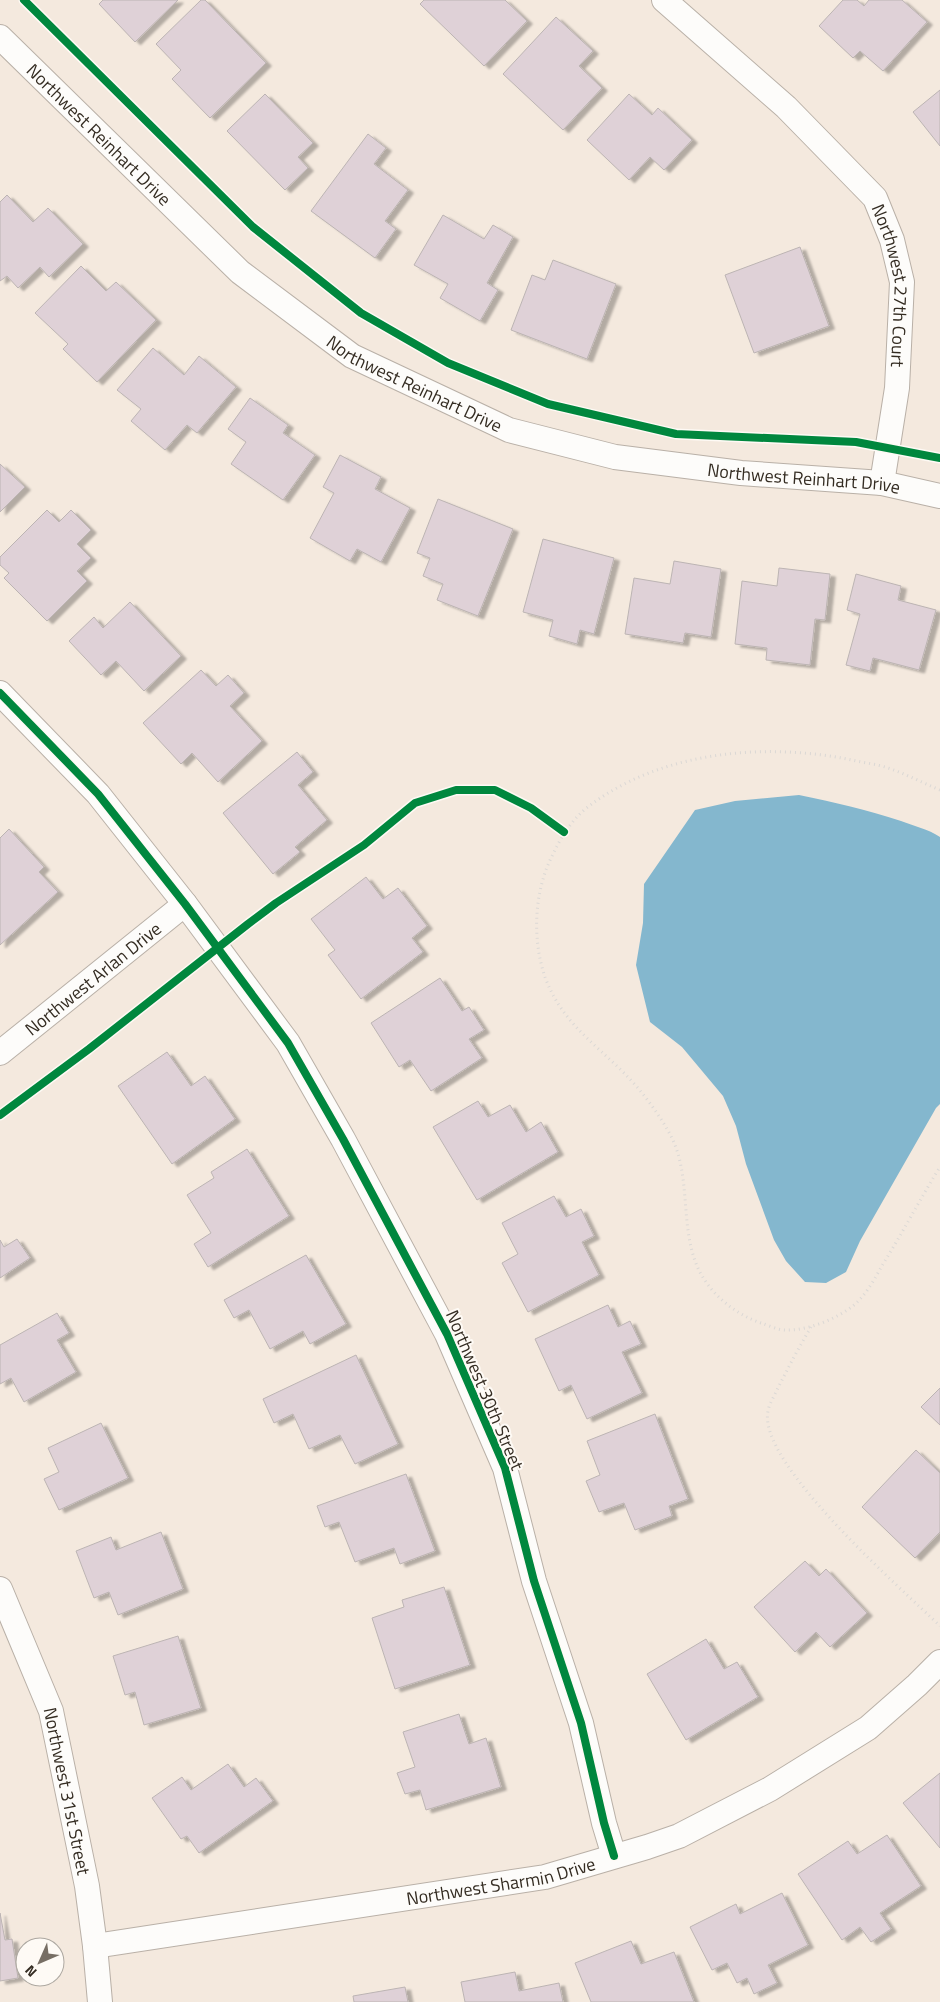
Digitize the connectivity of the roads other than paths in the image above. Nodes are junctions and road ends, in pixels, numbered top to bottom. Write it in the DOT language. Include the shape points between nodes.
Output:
graph roads {
  1 [pos="664,0"];
  2 [pos="0,36"];
  3 [pos="882,483"];
  4 [pos="940,496"];
  5 [pos="0,693"];
  6 [pos="185,904"];
  7 [pos="0,1053"];
  8 [pos="0,1590"];
  9 [pos="940,1662"];
  10 [pos="614,1856"];
  11 [pos="95,1946"];
  12 [pos="100,2002"];
  1 -- 3 [label="street, Northwest 27th Court" via="786,107 875,198 892,240 902,282 897,388"];
  2 -- 3 [label="street, Northwest Reinhart Drive" via="240,272 352,356 509,430 615,457 741,473"];
  3 -- 4 [label="street, Northwest Reinhart Drive"];
  5 -- 6 [label="street, Northwest 30th Street" via="98,794"];
  6 -- 7 [label="street, Northwest Arlan Drive"];
  6 -- 10 [label="street, Northwest 30th Street" via="288,1043 447,1334 505,1468 534,1581 581,1723"];
  8 -- 11 [label="street, Northwest 31st Street" via="51,1712 87,1886"];
  9 -- 10 [label="street, Northwest Sharmin Drive" via="868,1728 770,1790 679,1836"];
  10 -- 11 [label="street, Northwest Sharmin Drive" via="544,1877"];
  11 -- 12 [label="street, Northwest 31st Street"];
}
